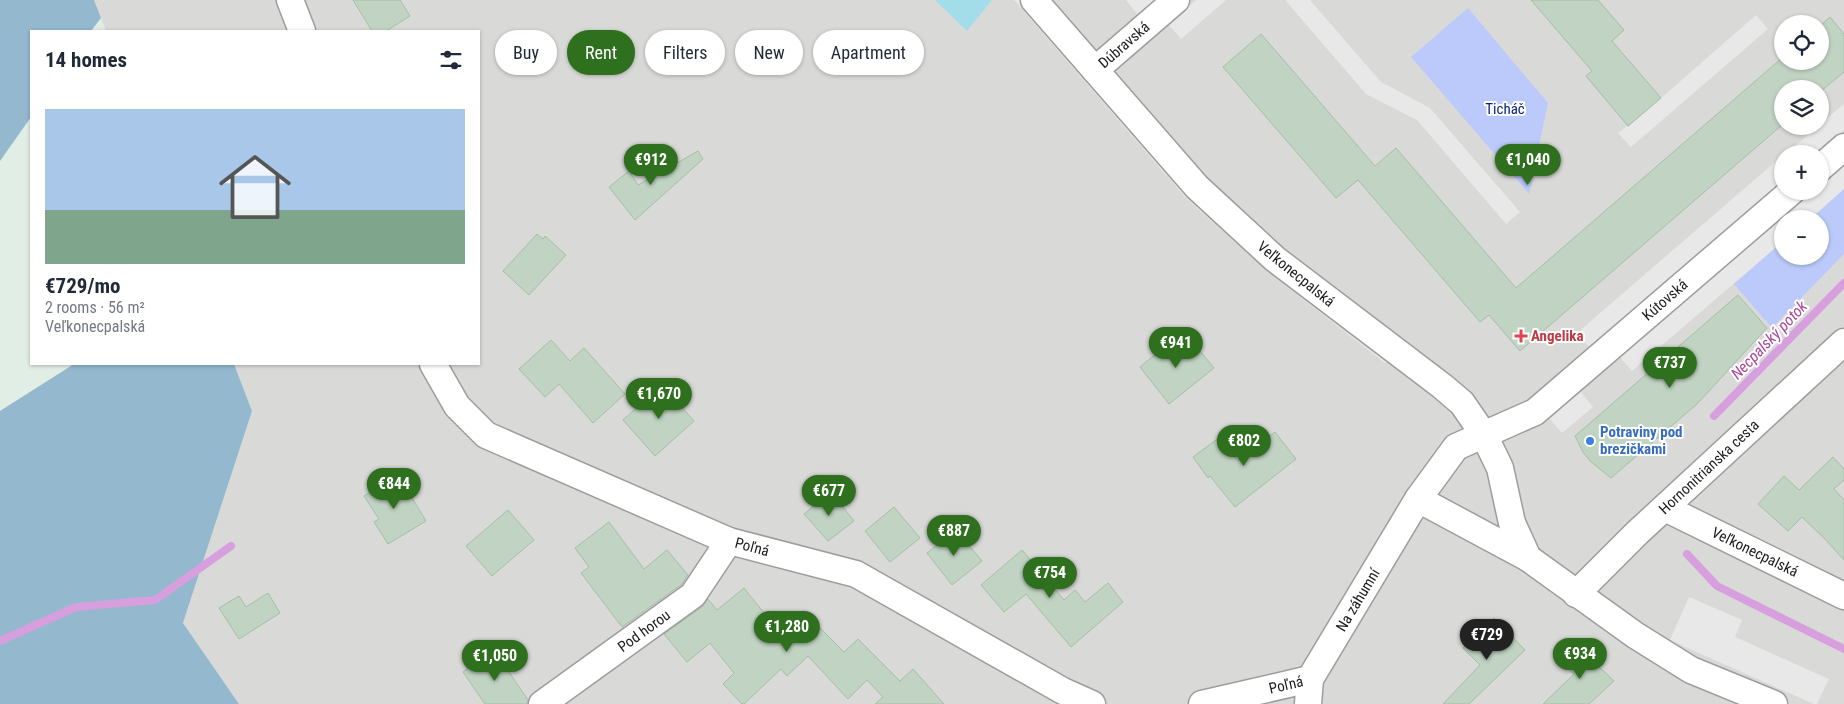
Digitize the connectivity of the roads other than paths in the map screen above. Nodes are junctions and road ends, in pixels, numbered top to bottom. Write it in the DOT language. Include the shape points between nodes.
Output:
graph roads {
  1 [pos="290,0"];
  2 [pos="1034,0"];
  3 [pos="1176,0"];
  4 [pos="302,30"];
  5 [pos="1095,70"];
  6 [pos="1844,147"];
  7 [pos="1829,160"];
  8 [pos="1782,200"];
  9 [pos="1844,342"];
  10 [pos="434,365"];
  11 [pos="1484,436"];
  12 [pos="1418,499"];
  13 [pos="1665,508"];
  14 [pos="730,541"];
  15 [pos="1528,558"];
  16 [pos="1576,594"];
  17 [pos="1844,596"];
  18 [pos="1309,692"];
  19 [pos="542,704"];
  20 [pos="1092,704"];
  21 [pos="1202,704"];
  22 [pos="1774,704"];
  1 -- 4 [label="street"];
  2 -- 5 [label="street, Veľkonecpalská"];
  3 -- 5 [label="street, Dúbravská"];
  5 -- 11 [label="street, Veľkonecpalská" via="1197,187 1275,259 1462,403"];
  6 -- 7 [label="street"];
  8 -- 11 [label="street, Kútovská" via="1535,412"];
  9 -- 13 [label="street, Hornonitrianska cesta"];
  10 -- 14 [label="street, Poľná" via="457,406 486,435"];
  11 -- 12 [label="street, Kútovská" via="1456,447"];
  11 -- 15 [label="street, Veľkonecpalská" via="1500,468 1512,523"];
  12 -- 15 [label="street, Veľkonecpalská"];
  12 -- 18 [label="street, Na záhumní"];
  13 -- 16 [label="street, Hornonitrianska cesta"];
  13 -- 17 [label="street, Veľkonecpalská"];
  14 -- 19 [label="street, Pod horou" via="693,595"];
  14 -- 20 [label="street, Poľná" via="856,574 1063,691"];
  15 -- 16 [label="street, Veľkonecpalská"];
  16 -- 22 [label="street, Veľkonecpalská" via="1691,670"];
  18 -- 21 [label="street, Poľná"];
}
